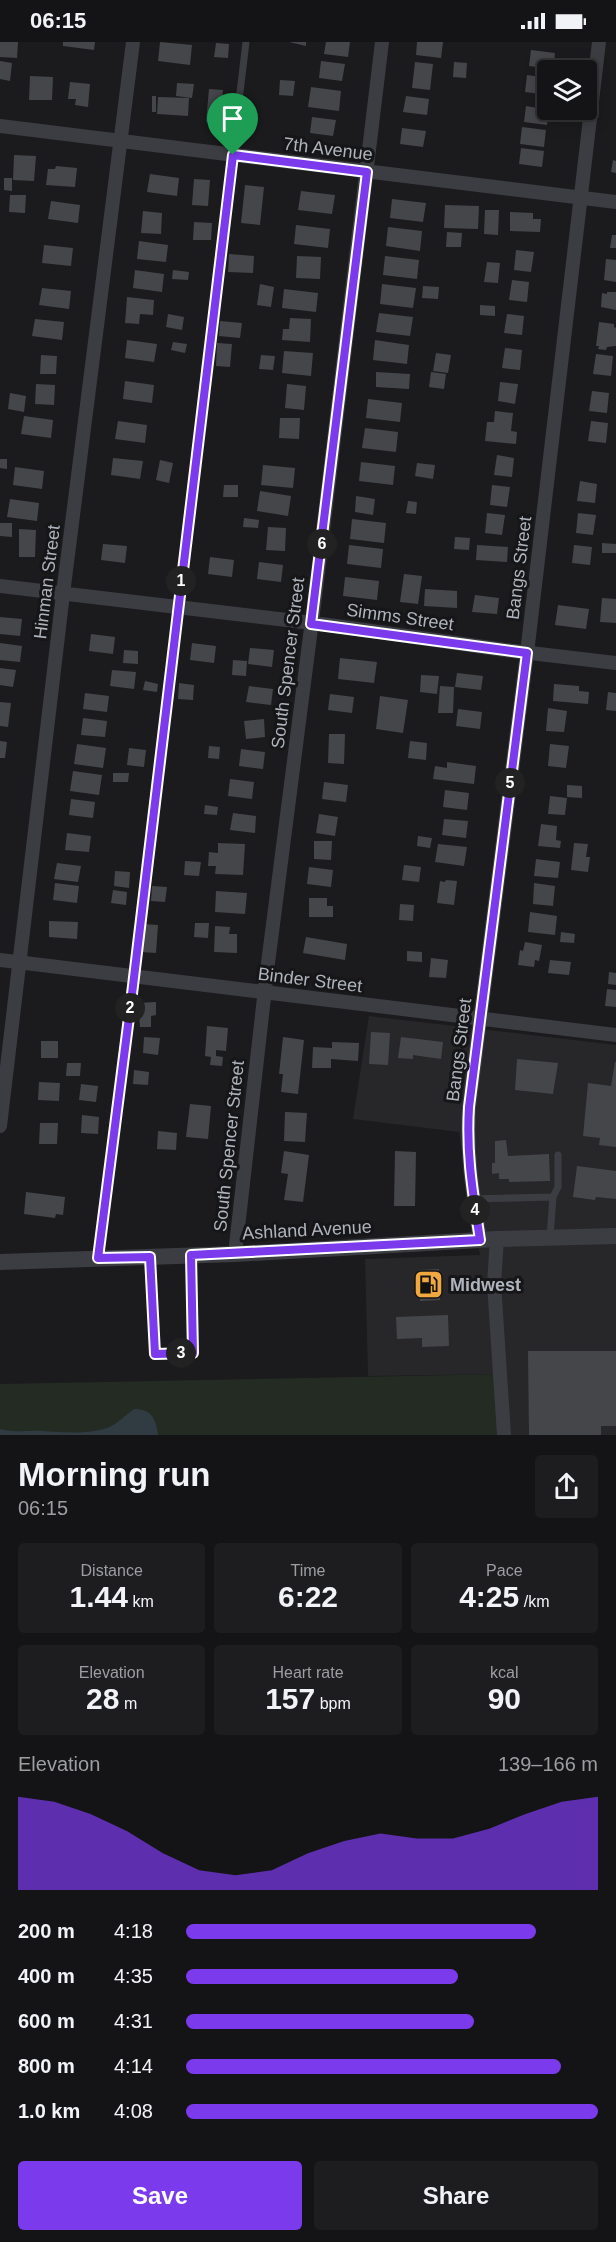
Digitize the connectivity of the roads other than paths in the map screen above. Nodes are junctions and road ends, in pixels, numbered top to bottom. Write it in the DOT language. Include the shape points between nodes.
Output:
graph roads {
  1 [pos="132,42"];
  2 [pos="246,42"];
  3 [pos="382,42"];
  4 [pos="599,42"];
  5 [pos="0,126"];
  6 [pos="121,141"];
  7 [pos="233,155"];
  8 [pos="367,172"];
  9 [pos="580,198"];
  10 [pos="616,202"];
  11 [pos="0,586"];
  12 [pos="63,594"];
  13 [pos="177,608"];
  14 [pos="311,624"];
  15 [pos="527,653"];
  16 [pos="616,663"];
  17 [pos="0,960"];
  18 [pos="19,963"];
  19 [pos="134,976"];
  20 [pos="264,993"];
  21 [pos="481,1019"];
  22 [pos="616,1035"];
  23 [pos="0,1126"];
  24 [pos="558,1155"];
  25 [pos="553,1197"];
  26 [pos="474,1199"];
  27 [pos="616,1236"];
  28 [pos="550,1238"];
  29 [pos="497,1239"];
  30 [pos="480,1240"];
  31 [pos="235,1254"];
  32 [pos="191,1255"];
  33 [pos="150,1257"];
  34 [pos="98,1258"];
  35 [pos="0,1262"];
  36 [pos="504,1435"];
  1 -- 6 [label="street, Hinman Street"];
  2 -- 7 [label="lane"];
  3 -- 8 [label="street, South Spencer Street"];
  4 -- 9 [label="street, Bangs Street"];
  5 -- 6 [label="street, 7th Avenue"];
  6 -- 7 [label="street, 7th Avenue"];
  6 -- 12 [label="street, Hinman Street"];
  7 -- 8 [label="street, 7th Avenue"];
  7 -- 13 [label="lane"];
  8 -- 9 [label="street, 7th Avenue"];
  8 -- 14 [label="street, South Spencer Street"];
  9 -- 10 [label="street, 7th Avenue"];
  9 -- 15 [label="street, Bangs Street"];
  11 -- 12 [label="street, Simms Street"];
  12 -- 13 [label="street, Simms Street"];
  12 -- 18 [label="street, Hinman Street"];
  13 -- 14 [label="street, Simms Street"];
  13 -- 19 [label="lane"];
  14 -- 15 [label="street, Simms Street"];
  14 -- 20 [label="street, South Spencer Street"];
  15 -- 16 [label="street, Simms Street"];
  15 -- 21 [label="street, Bangs Street"];
  17 -- 18 [label="street, Binder Street"];
  18 -- 19 [label="street, Binder Street"];
  18 -- 23 [label="street, Hinman Street"];
  19 -- 20 [label="street, Binder Street"];
  19 -- 34 [label="lane"];
  20 -- 21 [label="street, Binder Street"];
  20 -- 31 [label="street, South Spencer Street"];
  21 -- 22 [label="street, Binder Street"];
  21 -- 26 [label="street, Bangs Street" via="467,1140"];
  24 -- 25 [label="lane" via="558,1186"];
  25 -- 26 [label="lane"];
  25 -- 28 [label="lane"];
  26 -- 30 [label="street, Bangs Street"];
  27 -- 28 [label="street, Ashland Avenue"];
  28 -- 29 [label="street, Ashland Avenue"];
  29 -- 30 [label="street, Ashland Avenue"];
  29 -- 36 [label="street"];
  30 -- 31 [label="street, Ashland Avenue"];
  31 -- 32 [label="street, Ashland Avenue"];
  32 -- 33 [label="street, Ashland Avenue"];
  32 -- 33 [label="lane" via="193,1353 155,1354"];
  33 -- 34 [label="street, Ashland Avenue"];
  34 -- 35 [label="street, Ashland Avenue"];
}
